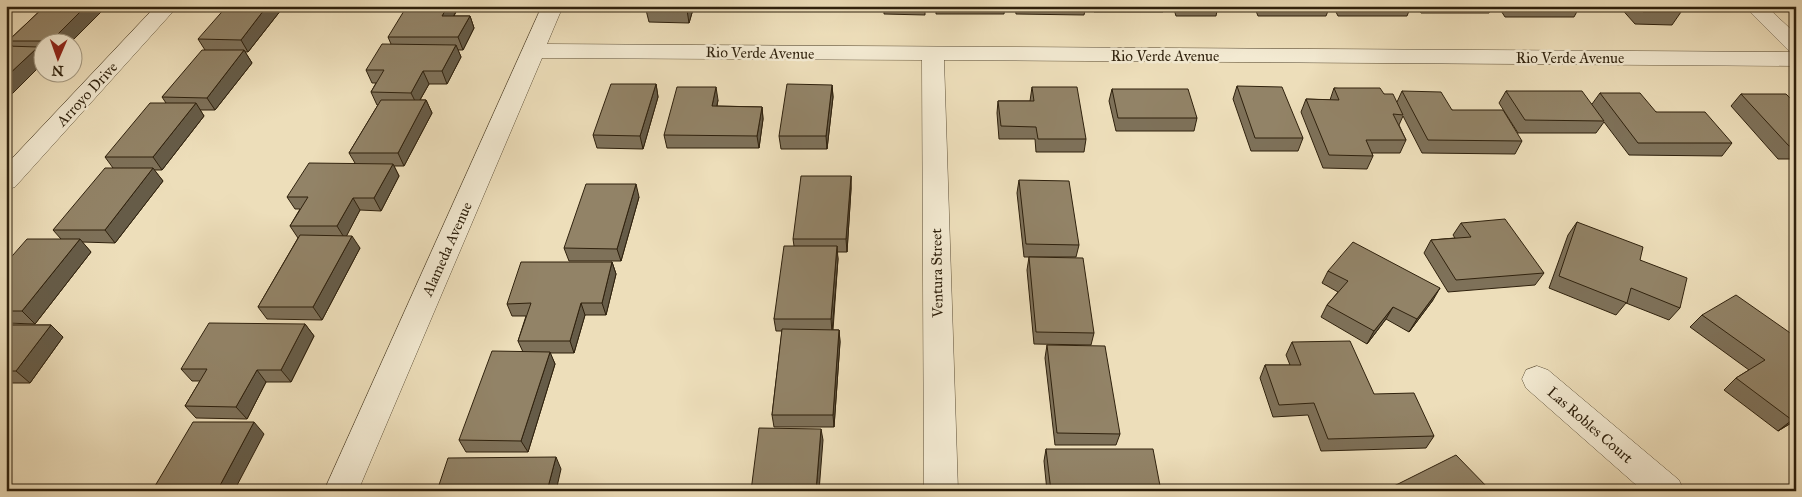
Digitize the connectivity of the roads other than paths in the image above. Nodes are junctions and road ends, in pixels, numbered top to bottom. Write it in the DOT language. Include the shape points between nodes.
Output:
graph roads {
  1 [pos="168,6"];
  2 [pos="553,6"];
  3 [pos="1754,6"];
  4 [pos="1796,47"];
  5 [pos="534,51"];
  6 [pos="932,55"];
  7 [pos="1796,59"];
  8 [pos="6,181"];
  9 [pos="1537,379"];
  10 [pos="341,491"];
  11 [pos="941,491"];
  12 [pos="1667,491"];
  1 -- 8 [label="street, Arroyo Drive"];
  2 -- 5 [label="street, Alameda Avenue"];
  3 -- 4 [label="street"];
  5 -- 6 [label="street, Rio Verde Avenue"];
  5 -- 10 [label="street, Alameda Avenue"];
  6 -- 7 [label="street, Rio Verde Avenue"];
  6 -- 11 [label="street, Ventura Street"];
  9 -- 12 [label="street, Las Robles Court"];
}
